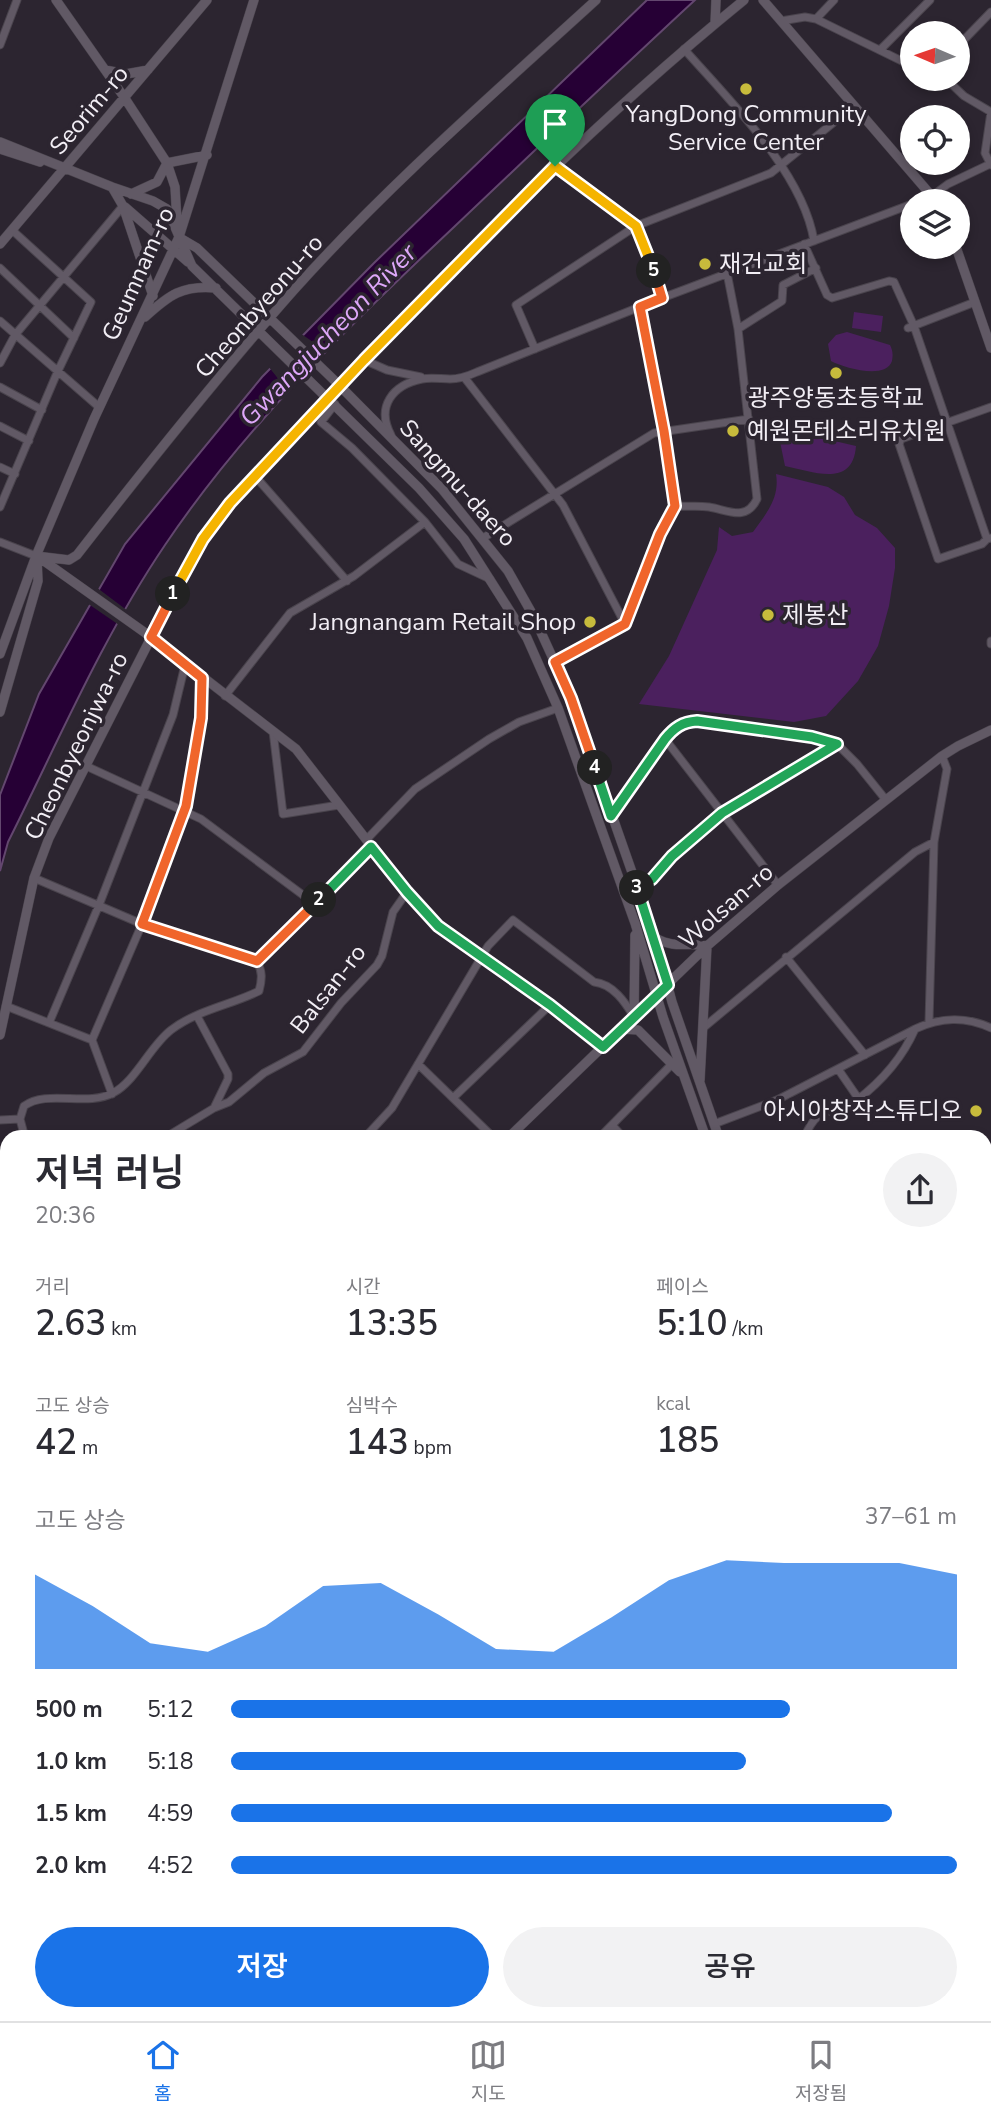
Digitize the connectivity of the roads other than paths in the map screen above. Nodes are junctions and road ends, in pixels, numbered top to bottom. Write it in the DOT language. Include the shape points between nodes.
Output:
graph roads {
  1 [pos="17,0"];
  2 [pos="56,0"];
  3 [pos="207,0"];
  4 [pos="254,0"];
  5 [pos="596,0"];
  6 [pos="716,0"];
  7 [pos="744,0"];
  8 [pos="763,0"];
  9 [pos="834,0"];
  10 [pos="930,0"];
  11 [pos="991,12"];
  12 [pos="0,16"];
  13 [pos="9,19"];
  14 [pos="816,19"];
  15 [pos="781,21"];
  16 [pos="715,24"];
  17 [pos="970,34"];
  18 [pos="0,45"];
  19 [pos="684,49"];
  20 [pos="880,50"];
  21 [pos="900,60"];
  22 [pos="106,70"];
  23 [pos="148,70"];
  24 [pos="959,91"];
  25 [pos="124,97"];
  26 [pos="854,106"];
  27 [pos="991,112"];
  28 [pos="0,142"];
  29 [pos="0,149"];
  30 [pos="207,155"];
  31 [pos="167,163"];
  32 [pos="990,165"];
  33 [pos="555,166"];
  34 [pos="65,167"];
  35 [pos="781,167"];
  36 [pos="112,187"];
  37 [pos="925,189"];
  38 [pos="943,189"];
  39 [pos="131,194"];
  40 [pos="124,206"];
  41 [pos="900,209"];
  42 [pos="636,226"];
  43 [pos="12,230"];
  44 [pos="178,237"];
  45 [pos="814,241"];
  46 [pos="0,244"];
  47 [pos="804,244"];
  48 [pos="173,250"];
  49 [pos="961,259"];
  50 [pos="192,265"];
  51 [pos="0,268"];
  52 [pos="816,268"];
  53 [pos="727,273"];
  54 [pos="62,279"];
  55 [pos="216,288"];
  56 [pos="152,296"];
  57 [pos="662,298"];
  58 [pos="975,302"];
  59 [pos="40,306"];
  60 [pos="640,307"];
  61 [pos="270,319"];
  62 [pos="0,321"];
  63 [pos="141,321"];
  64 [pos="911,327"];
  65 [pos="738,329"];
  66 [pos="259,332"];
  67 [pos="15,335"];
  68 [pos="74,338"];
  69 [pos="991,348"];
  70 [pos="535,349"];
  71 [pos="3,351"];
  72 [pos="364,360"];
  73 [pos="0,363"];
  74 [pos="57,373"];
  75 [pos="464,377"];
  76 [pos="425,378"];
  77 [pos="337,383"];
  78 [pos="0,387"];
  79 [pos="328,398"];
  80 [pos="99,407"];
  81 [pos="991,407"];
  82 [pos="42,410"];
  83 [pos="749,419"];
  84 [pos="946,423"];
  85 [pos="0,426"];
  86 [pos="664,431"];
  87 [pos="29,441"];
  88 [pos="395,442"];
  89 [pos="0,467"];
  90 [pos="15,474"];
  91 [pos="255,476"];
  92 [pos="555,494"];
  93 [pos="675,506"];
  94 [pos="0,507"];
  95 [pos="425,522"];
  96 [pos="483,538"];
  97 [pos="989,538"];
  98 [pos="0,542"];
  99 [pos="36,556"];
  100 [pos="492,580"];
  101 [pos="347,581"];
  102 [pos="625,624"];
  103 [pos="151,637"];
  104 [pos="0,654"];
  105 [pos="555,662"];
  106 [pos="185,665"];
  107 [pos="202,678"];
  108 [pos="225,696"];
  109 [pos="558,708"];
  110 [pos="0,712"];
  111 [pos="273,731"];
  112 [pos="991,733"];
  113 [pos="665,739"];
  114 [pos="837,744"];
  115 [pos="942,757"];
  116 [pos="86,766"];
  117 [pos="144,793"];
  118 [pos="886,800"];
  119 [pos="339,805"];
  120 [pos="184,811"];
  121 [pos="722,813"];
  122 [pos="611,816"];
  123 [pos="934,842"];
  124 [pos="368,843"];
  125 [pos="34,878"];
  126 [pos="778,885"];
  127 [pos="637,888"];
  128 [pos="407,892"];
  129 [pos="314,904"];
  130 [pos="99,905"];
  131 [pos="635,923"];
  132 [pos="142,924"];
  133 [pos="655,938"];
  134 [pos="707,946"];
  135 [pos="483,956"];
  136 [pos="786,957"];
  137 [pos="257,961"];
  138 [pos="668,985"];
  139 [pos="656,997"];
  140 [pos="550,1005"];
  141 [pos="6,1006"];
  142 [pos="197,1016"];
  143 [pos="634,1018"];
  144 [pos="929,1022"];
  145 [pos="50,1023"];
  146 [pos="703,1028"];
  147 [pos="991,1028"];
  148 [pos="622,1029"];
  149 [pos="915,1029"];
  150 [pos="0,1035"];
  151 [pos="92,1040"];
  152 [pos="603,1047"];
  153 [pos="865,1055"];
  154 [pos="672,1064"];
  155 [pos="418,1065"];
  156 [pos="838,1069"];
  157 [pos="683,1075"];
  158 [pos="699,1085"];
  159 [pos="112,1094"];
  160 [pos="453,1097"];
  161 [pos="858,1098"];
  162 [pos="214,1108"];
  163 [pos="20,1119"];
  164 [pos="0,1120"];
  165 [pos="714,1124"];
  166 [pos="612,1125"];
  167 [pos="23,1130"];
  168 [pos="179,1130"];
  169 [pos="374,1130"];
  170 [pos="486,1130"];
  171 [pos="516,1130"];
  172 [pos="607,1130"];
  173 [pos="617,1130"];
  174 [pos="703,1130"];
  175 [pos="716,1130"];
  176 [pos="807,1130"];
  1 -- 13 [label="street"];
  2 -- 22 [label="street"];
  3 -- 23 [label="street, Seorim-ro"];
  4 -- 30 [label="street, Geumnam-ro"];
  5 -- 61 [label="street, Cheonbyeonu-ro" via="436,146"];
  6 -- 16 [label="street"];
  7 -- 16 [label="street, Cheonbyeonjwa-ro"];
  8 -- 15 [label="street"];
  9 -- 14 [label="street"];
  10 -- 20 [label="street"];
  11 -- 17 [label="street"];
  12 -- 13 [label="street"];
  13 -- 18 [label="street"];
  14 -- 15 [label="street"];
  14 -- 20 [label="street"];
  15 -- 26 [label="street"];
  16 -- 19 [label="street, Cheonbyeonjwa-ro"];
  19 -- 33 [label="street, Cheonbyeonjwa-ro"];
  19 -- 35 [label="street" via="749,122"];
  20 -- 21 [label="street"];
  22 -- 23 [label="street" via="126,74"];
  22 -- 25 [label="street"];
  23 -- 25 [label="street, Seorim-ro"];
  24 -- 27 [label="street"];
  25 -- 31 [label="street"];
  25 -- 34 [label="street, Seorim-ro"];
  26 -- 35 [label="street"];
  26 -- 37 [label="street"];
  27 -- 32 [label="street" via="985,153"];
  28 -- 34 [label="street"];
  29 -- 34 [label="street"];
  30 -- 31 [label="street"];
  30 -- 44 [label="street, Geumnam-ro"];
  31 -- 39 [label="street" via="157,182"];
  31 -- 44 [label="street" via="175,187"];
  32 -- 38 [label="street"];
  33 -- 42 [label="street"];
  33 -- 72 [label="street, Cheonbyeonjwa-ro"];
  34 -- 36 [label="street"];
  34 -- 43 [label="street, Seorim-ro"];
  35 -- 42 [label="street"];
  35 -- 45 [label="street" via="802,202"];
  36 -- 39 [label="street"];
  36 -- 40 [label="street"];
  39 -- 44 [label="street" via="167,209"];
  40 -- 48 [label="street"];
  40 -- 54 [label="street"];
  40 -- 56 [label="street"];
  41 -- 45 [label="street"];
  42 -- 57 [label="street"];
  42 -- 70 [label="street" via="516,305"];
  43 -- 46 [label="street, Seorim-ro"];
  43 -- 54 [label="street"];
  44 -- 48 [label="street, Geumnam-ro"];
  44 -- 50 [label="street"];
  44 -- 61 [label="street" via="197,248"];
  45 -- 47 [label="street"];
  47 -- 52 [label="street"];
  47 -- 53 [label="street"];
  48 -- 50 [label="street"];
  48 -- 56 [label="street, Geumnam-ro"];
  49 -- 58 [label="street"];
  50 -- 55 [label="street"];
  51 -- 59 [label="street"];
  52 -- 64 [label="street" via="832,298 894,282"];
  52 -- 65 [label="street" via="783,285 782,302"];
  53 -- 57 [label="street"];
  53 -- 65 [label="street"];
  54 -- 59 [label="street"];
  54 -- 68 [label="street" via="91,302"];
  55 -- 63 [label="street" via="191,288 171,295"];
  55 -- 66 [label="street"];
  56 -- 63 [label="street, Geumnam-ro"];
  57 -- 60 [label="street"];
  58 -- 64 [label="street"];
  58 -- 69 [label="street"];
  59 -- 67 [label="street"];
  59 -- 68 [label="street"];
  60 -- 70 [label="street"];
  60 -- 86 [label="street"];
  61 -- 66 [label="street, Cheonbyeonu-ro"];
  61 -- 77 [label="street, Sangmu-daero"];
  62 -- 67 [label="street"];
  63 -- 80 [label="street, Geumnam-ro"];
  64 -- 84 [label="street"];
  65 -- 83 [label="street"];
  66 -- 79 [label="street, Sangmu-daero"];
  66 -- 99 [label="street, Cheonbyeonu-ro" via="77,555 69,560"];
  67 -- 71 [label="street"];
  67 -- 74 [label="street"];
  68 -- 74 [label="street"];
  70 -- 75 [label="street"];
  71 -- 73 [label="street"];
  72 -- 76 [label="street"];
  72 -- 77 [label="street, Cheonbyeonjwa-ro"];
  74 -- 80 [label="street"];
  74 -- 82 [label="street"];
  75 -- 76 [label="street"];
  75 -- 92 [label="street"];
  76 -- 88 [label="street" via="402,386 388,402 384,421"];
  77 -- 79 [label="street, Cheonbyeonjwa-ro"];
  77 -- 88 [label="street, Sangmu-daero"];
  78 -- 82 [label="street"];
  79 -- 91 [label="street, Cheonbyeonjwa-ro"];
  79 -- 95 [label="street" via="321,422"];
  79 -- 100 [label="street, Sangmu-daero" via="419,488 464,539"];
  80 -- 99 [label="street, Geumnam-ro"];
  81 -- 84 [label="street"];
  82 -- 87 [label="street"];
  83 -- 86 [label="street"];
  83 -- 93 [label="street" via="758,494 753,507 739,514"];
  84 -- 97 [label="street"];
  84 -- 97 [label="street" via="901,439 899,444 939,559"];
  85 -- 87 [label="street"];
  86 -- 92 [label="street" via="654,432"];
  86 -- 93 [label="street"];
  87 -- 90 [label="street"];
  88 -- 96 [label="street, Sangmu-daero"];
  89 -- 90 [label="street"];
  90 -- 94 [label="street"];
  91 -- 101 [label="street"];
  91 -- 103 [label="street, Cheonbyeonjwa-ro" via="203,539"];
  92 -- 96 [label="street"];
  92 -- 102 [label="street"];
  93 -- 102 [label="street"];
  95 -- 100 [label="street" via="458,564"];
  95 -- 101 [label="street"];
  96 -- 105 [label="street, Sangmu-daero" via="508,571"];
  98 -- 99 [label="street"];
  99 -- 103 [label="street"];
  99 -- 104 [label="street"];
  99 -- 110 [label="street" via="38,581"];
  100 -- 109 [label="street, Sangmu-daero" via="527,638"];
  101 -- 108 [label="street" via="290,613"];
  102 -- 105 [label="street"];
  103 -- 106 [label="street"];
  103 -- 116 [label="street, Cheonbyeonjwa-ro"];
  105 -- 122 [label="street, Sangmu-daero"];
  106 -- 107 [label="street"];
  106 -- 117 [label="street" via="173,715"];
  107 -- 108 [label="street"];
  107 -- 120 [label="street" via="201,718"];
  108 -- 111 [label="street"];
  109 -- 124 [label="street" via="519,722 415,789"];
  109 -- 131 [label="street, Sangmu-daero"];
  111 -- 119 [label="street" via="296,749"];
  111 -- 119 [label="street" via="283,814"];
  112 -- 115 [label="street, Wolsan-ro"];
  113 -- 114 [label="street" via="673,729 697,721"];
  113 -- 121 [label="street"];
  113 -- 122 [label="street"];
  114 -- 118 [label="street"];
  114 -- 121 [label="street"];
  115 -- 118 [label="street, Wolsan-ro"];
  115 -- 123 [label="street" via="947,769"];
  116 -- 117 [label="street"];
  116 -- 125 [label="street, Cheonbyeonjwa-ro"];
  117 -- 120 [label="street"];
  117 -- 130 [label="street"];
  118 -- 126 [label="street, Wolsan-ro"];
  119 -- 124 [label="street"];
  120 -- 129 [label="street"];
  120 -- 132 [label="street"];
  121 -- 126 [label="street"];
  121 -- 127 [label="street"];
  122 -- 127 [label="street, Sangmu-daero"];
  123 -- 136 [label="street" via="915,852"];
  123 -- 144 [label="street"];
  124 -- 128 [label="street"];
  124 -- 129 [label="street"];
  125 -- 130 [label="street"];
  125 -- 141 [label="street, Cheonbyeonjwa-ro"];
  126 -- 134 [label="street, Wolsan-ro"];
  127 -- 133 [label="street, Sangmu-daero"];
  128 -- 135 [label="street" via="438,926"];
  128 -- 162 [label="street, Balsan-ro" via="393,912 377,965 303,1052"];
  129 -- 137 [label="street"];
  130 -- 132 [label="street"];
  130 -- 145 [label="street"];
  131 -- 139 [label="street, Sangmu-daero"];
  131 -- 143 [label="street"];
  132 -- 137 [label="street"];
  132 -- 151 [label="street"];
  133 -- 134 [label="street" via="669,945"];
  133 -- 138 [label="street, Sangmu-daero"];
  134 -- 138 [label="street, Wolsan-ro"];
  134 -- 146 [label="street"];
  135 -- 140 [label="street"];
  135 -- 143 [label="street" via="513,920 623,999"];
  135 -- 155 [label="street"];
  136 -- 146 [label="street"];
  136 -- 153 [label="street"];
  137 -- 142 [label="street" via="262,979 259,991"];
  138 -- 139 [label="street, Wolsan-ro"];
  138 -- 158 [label="street, Sangmu-daero"];
  139 -- 143 [label="street, Wolsan-ro"];
  139 -- 157 [label="street, Sangmu-daero"];
  140 -- 152 [label="street"];
  140 -- 160 [label="street"];
  141 -- 145 [label="street"];
  141 -- 150 [label="street, Cheonbyeonjwa-ro"];
  142 -- 159 [label="street" via="169,1031"];
  142 -- 162 [label="street" via="228,1074"];
  143 -- 148 [label="street, Wolsan-ro"];
  144 -- 147 [label="street" via="973,1020"];
  144 -- 149 [label="street"];
  145 -- 151 [label="street"];
  146 -- 158 [label="street"];
  148 -- 152 [label="street, Wolsan-ro"];
  148 -- 154 [label="street" via="638,1030"];
  149 -- 153 [label="street"];
  149 -- 161 [label="street" via="896,1063"];
  151 -- 159 [label="street"];
  152 -- 171 [label="street, Wolsan-ro"];
  153 -- 156 [label="street"];
  154 -- 157 [label="street"];
  154 -- 166 [label="street"];
  155 -- 160 [label="street"];
  155 -- 169 [label="street"];
  156 -- 161 [label="street"];
  156 -- 165 [label="street" via="777,1100"];
  157 -- 174 [label="street, Sangmu-daero"];
  158 -- 165 [label="street, Sangmu-daero"];
  159 -- 163 [label="street" via="37,1100 24,1106"];
  160 -- 170 [label="street"];
  161 -- 176 [label="street" via="820,1114"];
  162 -- 168 [label="street, Balsan-ro"];
  163 -- 164 [label="street"];
  163 -- 167 [label="street"];
  165 -- 175 [label="street, Sangmu-daero"];
  166 -- 172 [label="street"];
  166 -- 173 [label="street"];
}
